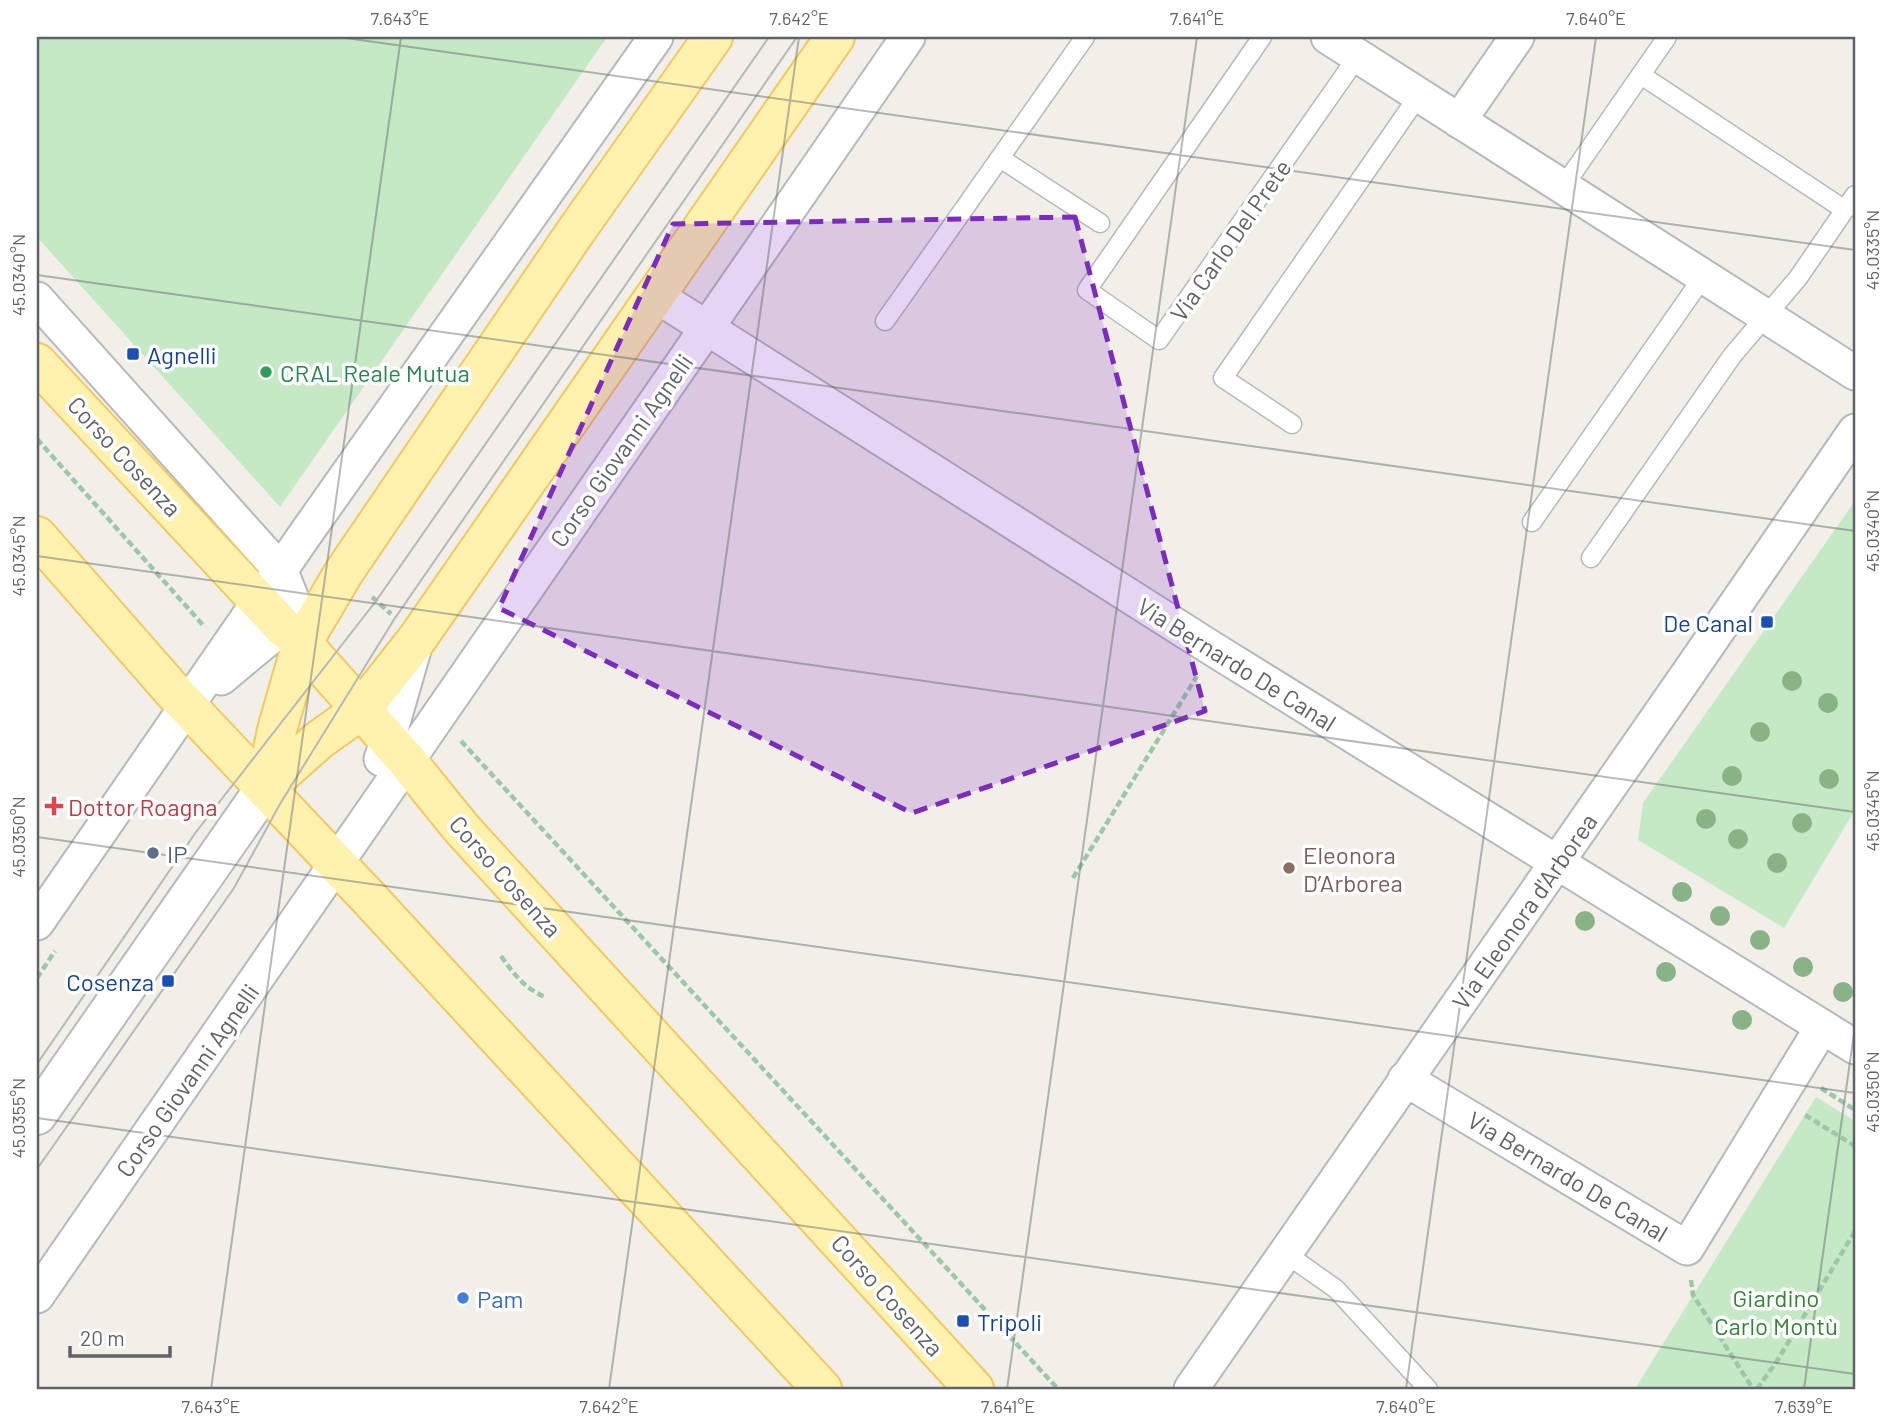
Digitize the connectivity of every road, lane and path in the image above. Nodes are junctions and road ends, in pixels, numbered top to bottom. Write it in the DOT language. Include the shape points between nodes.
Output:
graph roads {
  1 [pos="656,37"];
  2 [pos="713,37"];
  3 [pos="835,37"];
  4 [pos="908,37"];
  5 [pos="1085,37"];
  6 [pos="1262,37"];
  7 [pos="1328,37"];
  8 [pos="1517,37"];
  9 [pos="1667,37"];
  10 [pos="1358,56"];
  11 [pos="1641,75"];
  12 [pos="1419,95"];
  13 [pos="1459,121"];
  14 [pos="1000,158"];
  15 [pos="1563,187"];
  16 [pos="1850,202"];
  17 [pos="539,204"];
  18 [pos="1100,223"];
  19 [pos="576,231"];
  20 [pos="1703,277"];
  21 [pos="655,295"];
  22 [pos="37,299"];
  23 [pos="1766,317"];
  24 [pos="885,321"];
  25 [pos="706,328"];
  26 [pos="37,363"];
  27 [pos="1855,373"];
  28 [pos="1292,424"];
  29 [pos="1855,431"];
  30 [pos="37,439"];
  31 [pos="1532,522"];
  32 [pos="37,536"];
  33 [pos="1591,558"];
  34 [pos="37,568"];
  35 [pos="344,572"];
  36 [pos="92,598"];
  37 [pos="285,611"];
  38 [pos="210,633"];
  39 [pos="417,639"];
  40 [pos="1213,649"];
  41 [pos="187,706"];
  42 [pos="361,710"];
  43 [pos="455,735"];
  44 [pos="398,751"];
  45 [pos="265,788"];
  46 [pos="1558,862"];
  47 [pos="337,864"];
  48 [pos="1073,878"];
  49 [pos="37,923"];
  50 [pos="501,956"];
  51 [pos="545,997"];
  52 [pos="1822,1027"];
  53 [pos="1855,1047"];
  54 [pos="1795,1072"];
  55 [pos="1405,1079"];
  56 [pos="1855,1110"];
  57 [pos="1800,1112"];
  58 [pos="37,1115"];
  59 [pos="1855,1146"];
  60 [pos="1855,1231"];
  61 [pos="1687,1248"];
  62 [pos="1285,1253"];
  63 [pos="37,1296"];
  64 [pos="822,1389"];
  65 [pos="974,1389"];
  66 [pos="1058,1389"];
  67 [pos="1191,1389"];
  68 [pos="1428,1389"];
  69 [pos="1755,1389"];
  1 -- 17 [label="street, Corso Giovanni Agnelli"];
  2 -- 19 [label="main road, Corso Giovanni Agnelli"];
  3 -- 21 [label="main road, Corso Giovanni Agnelli"];
  4 -- 25 [label="street, Corso Giovanni Agnelli"];
  5 -- 14 [label="lane"];
  6 -- 10 [label="lane, Via Carlo Del Prete" via="1087,290 1159,340"];
  7 -- 10 [label="street"];
  8 -- 13 [label="street"];
  9 -- 11 [label="lane"];
  10 -- 12 [label="street"];
  11 -- 15 [label="lane"];
  11 -- 16 [label="lane"];
  12 -- 13 [label="street"];
  12 -- 28 [label="lane" via="1223,378"];
  13 -- 15 [label="street"];
  14 -- 18 [label="lane"];
  14 -- 24 [label="lane"];
  15 -- 20 [label="street"];
  16 -- 23 [label="lane"];
  17 -- 19 [label="street"];
  17 -- 37 [label="street, Corso Giovanni Agnelli"];
  19 -- 35 [label="main road, Corso Giovanni Agnelli"];
  20 -- 23 [label="street"];
  20 -- 31 [label="lane"];
  21 -- 25 [label="street, Via Bernardo De Canal"];
  21 -- 39 [label="main road, Corso Giovanni Agnelli"];
  22 -- 37 [label="street, Corso Cosenza"];
  23 -- 27 [label="street"];
  23 -- 33 [label="lane" via="1732,356"];
  25 -- 40 [label="street, Via Bernardo De Canal"];
  25 -- 44 [label="street, Corso Giovanni Agnelli"];
  26 -- 37 [label="main road, Corso Cosenza"];
  29 -- 46 [label="street, Via Eleonora d'Arborea"];
  30 -- 38 [label="path"];
  32 -- 36 [label="main road"];
  34 -- 36 [label="street"];
  35 -- 37 [label="main road, Corso Giovanni Agnelli"];
  35 -- 39 [label="path"];
  36 -- 41 [label="main road"];
  37 -- 41 [label="street, Corso Giovanni Agnelli"];
  37 -- 42 [label="main road, Corso Cosenza"];
  37 -- 45 [label="main road, Corso Giovanni Agnelli" via="277,730"];
  39 -- 42 [label="main road, Corso Giovanni Agnelli"];
  39 -- 44 [label="street, Corso Giovanni Agnelli"];
  40 -- 46 [label="street, Via Bernardo De Canal"];
  40 -- 48 [label="path"];
  41 -- 45 [label="main road"];
  41 -- 49 [label="street, Corso Giovanni Agnelli"];
  42 -- 44 [label="main road, Corso Cosenza"];
  42 -- 45 [label="main road, Corso Giovanni Agnelli"];
  43 -- 66 [label="path"];
  44 -- 47 [label="street, Corso Giovanni Agnelli"];
  44 -- 65 [label="main road, Corso Cosenza" via="462,829"];
  45 -- 47 [label="main road"];
  45 -- 58 [label="main road, Corso Giovanni Agnelli"];
  46 -- 52 [label="street, Via Bernardo De Canal"];
  46 -- 55 [label="street, Via Eleonora d'Arborea"];
  47 -- 63 [label="street, Corso Giovanni Agnelli"];
  47 -- 64 [label="main road"];
  50 -- 51 [label="path" via="520,981"];
  52 -- 53 [label="street, Via Bernardo De Canal"];
  52 -- 54 [label="street, Via Bernardo De Canal"];
  54 -- 56 [label="path"];
  54 -- 61 [label="street, Via Bernardo De Canal"];
  55 -- 61 [label="street, Via Bernardo De Canal"];
  55 -- 62 [label="street, Via Eleonora d'Arborea"];
  57 -- 59 [label="path"];
  60 -- 69 [label="path" via="1777,1361"];
  61 -- 69 [label="path" via="1693,1295"];
  62 -- 67 [label="street, Via Eleonora d'Arborea"];
  62 -- 68 [label="lane" via="1336,1289"];
}
